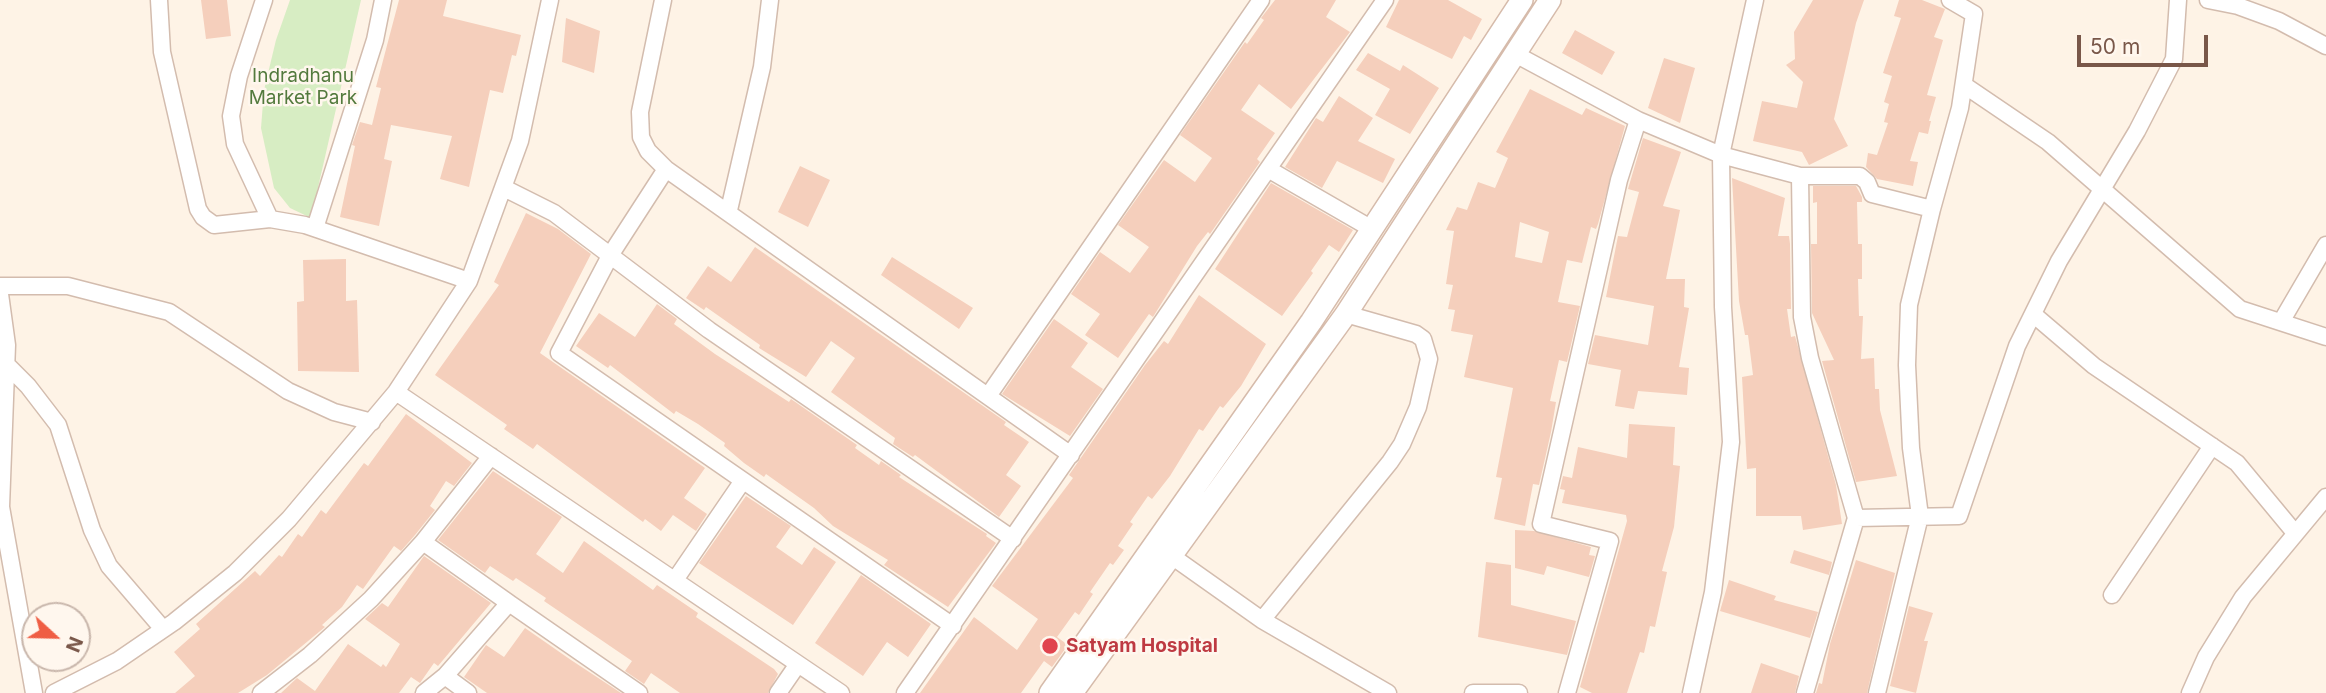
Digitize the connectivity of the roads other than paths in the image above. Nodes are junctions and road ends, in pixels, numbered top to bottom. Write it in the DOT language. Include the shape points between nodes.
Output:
graph roads {
  1 [pos="159,0"];
  2 [pos="264,0"];
  3 [pos="383,0"];
  4 [pos="550,0"];
  5 [pos="663,0"];
  6 [pos="770,0"];
  7 [pos="1261,0"];
  8 [pos="1385,0"];
  9 [pos="1522,0"];
  10 [pos="1550,0"];
  11 [pos="1755,0"];
  12 [pos="1950,0"];
  13 [pos="2178,0"];
  14 [pos="2208,0"];
  15 [pos="2326,46"];
  16 [pos="1516,54"];
  17 [pos="1964,85"];
  18 [pos="1466,89"];
  19 [pos="1484,102"];
  20 [pos="1638,120"];
  21 [pos="1717,154"];
  22 [pos="666,169"];
  23 [pos="1268,169"];
  24 [pos="1800,176"];
  25 [pos="504,188"];
  26 [pos="2103,189"];
  27 [pos="1932,209"];
  28 [pos="729,210"];
  29 [pos="270,219"];
  30 [pos="315,228"];
  31 [pos="1372,229"];
  32 [pos="2326,245"];
  33 [pos="611,254"];
  34 [pos="469,281"];
  35 [pos="0,286"];
  36 [pos="0,294"];
  37 [pos="1346,314"];
  38 [pos="2033,314"];
  39 [pos="2281,322"];
  40 [pos="2326,337"];
  41 [pos="6,364"];
  42 [pos="396,392"];
  43 [pos="988,396"];
  44 [pos="372,422"];
  45 [pos="2213,446"];
  46 [pos="1072,454"];
  47 [pos="491,456"];
  48 [pos="742,482"];
  49 [pos="2323,505"];
  50 [pos="1920,516"];
  51 [pos="1856,518"];
  52 [pos="2295,533"];
  53 [pos="1013,539"];
  54 [pos="423,542"];
  55 [pos="1174,557"];
  56 [pos="675,580"];
  57 [pos="2112,595"];
  58 [pos="509,603"];
  59 [pos="1262,620"];
  60 [pos="953,626"];
  61 [pos="163,629"];
  62 [pos="798,664"];
  63 [pos="445,676"];
  64 [pos="34,693"];
  65 [pos="54,693"];
  66 [pos="261,693"];
  67 [pos="424,693"];
  68 [pos="468,693"];
  69 [pos="639,693"];
  70 [pos="778,693"];
  71 [pos="841,693"];
  72 [pos="905,693"];
  73 [pos="1050,693"];
  74 [pos="1072,693"];
  75 [pos="1388,693"];
  76 [pos="1473,693"];
  77 [pos="1519,693"];
  78 [pos="1567,693"];
  79 [pos="1691,693"];
  80 [pos="1805,693"];
  81 [pos="1877,693"];
  82 [pos="2190,693"];
  1 -- 29 [label="street" via="162,52 198,209 214,225"];
  2 -- 29 [label="street" via="231,116 235,144"];
  3 -- 30 [label="street" via="375,40"];
  4 -- 25 [label="street" via="520,141"];
  5 -- 22 [label="street" via="639,121 643,144"];
  6 -- 28 [label="street" via="762,67"];
  7 -- 43 [label="street"];
  8 -- 23 [label="street"];
  9 -- 18 [label="street"];
  10 -- 16 [label="street"];
  11 -- 21 [label="street"];
  12 -- 17 [label="street" via="1974,14"];
  13 -- 26 [label="street" via="2174,59"];
  14 -- 15 [label="street" via="2279,21"];
  16 -- 19 [label="street"];
  16 -- 20 [label="street"];
  17 -- 26 [label="street" via="2048,142"];
  17 -- 27 [label="street"];
  18 -- 19 [label="street"];
  18 -- 31 [label="street"];
  19 -- 37 [label="street"];
  20 -- 21 [label="street"];
  20 -- 78 [label="street" via="1619,180 1541,524 1610,541"];
  21 -- 24 [label="street"];
  21 -- 79 [label="street" via="1731,442 1713,592"];
  22 -- 28 [label="street"];
  22 -- 33 [label="street"];
  23 -- 31 [label="street"];
  23 -- 46 [label="street"];
  24 -- 27 [label="street" via="1860,176 1872,194"];
  24 -- 51 [label="street" via="1802,317"];
  25 -- 33 [label="street" via="554,214"];
  25 -- 34 [label="street"];
  26 -- 38 [label="street"];
  26 -- 39 [label="street" via="2240,309"];
  27 -- 50 [label="street" via="1909,305 1911,448"];
  28 -- 43 [label="street"];
  29 -- 30 [label="street"];
  30 -- 34 [label="street"];
  31 -- 73 [label="street"];
  32 -- 39 [label="street"];
  33 -- 48 [label="street" via="559,353"];
  33 -- 53 [label="street" via="709,330"];
  34 -- 42 [label="street"];
  35 -- 44 [label="street" via="68,286 169,312 288,391 334,412"];
  36 -- 41 [label="street"];
  37 -- 55 [label="street"];
  37 -- 59 [label="street" via="1423,339 1429,359 1418,407 1390,462"];
  38 -- 45 [label="street" via="2094,366"];
  38 -- 50 [label="street" via="2017,346 1959,516"];
  39 -- 40 [label="street"];
  41 -- 61 [label="street" via="58,425 92,530 109,566"];
  41 -- 64 [label="street" via="1,507"];
  42 -- 44 [label="street"];
  42 -- 47 [label="street"];
  43 -- 46 [label="street"];
  44 -- 61 [label="street" via="235,573"];
  45 -- 52 [label="street" via="2237,463"];
  45 -- 57 [label="street"];
  46 -- 53 [label="street"];
  47 -- 54 [label="street"];
  47 -- 56 [label="street"];
  48 -- 56 [label="street"];
  48 -- 60 [label="street"];
  49 -- 52 [label="street"];
  50 -- 51 [label="street"];
  50 -- 81 [label="street"];
  51 -- 80 [label="street"];
  52 -- 82 [label="street" via="2243,597"];
  53 -- 60 [label="street"];
  54 -- 58 [label="street"];
  54 -- 66 [label="street" via="371,599"];
  55 -- 59 [label="street"];
  55 -- 74 [label="street"];
  56 -- 62 [label="street"];
  58 -- 63 [label="street"];
  58 -- 69 [label="street"];
  59 -- 75 [label="street"];
  60 -- 72 [label="street"];
  61 -- 65 [label="street" via="117,661"];
  62 -- 70 [label="street"];
  62 -- 71 [label="street"];
  63 -- 67 [label="street"];
  63 -- 68 [label="street"];
  76 -- 77 [label="street"];
}
